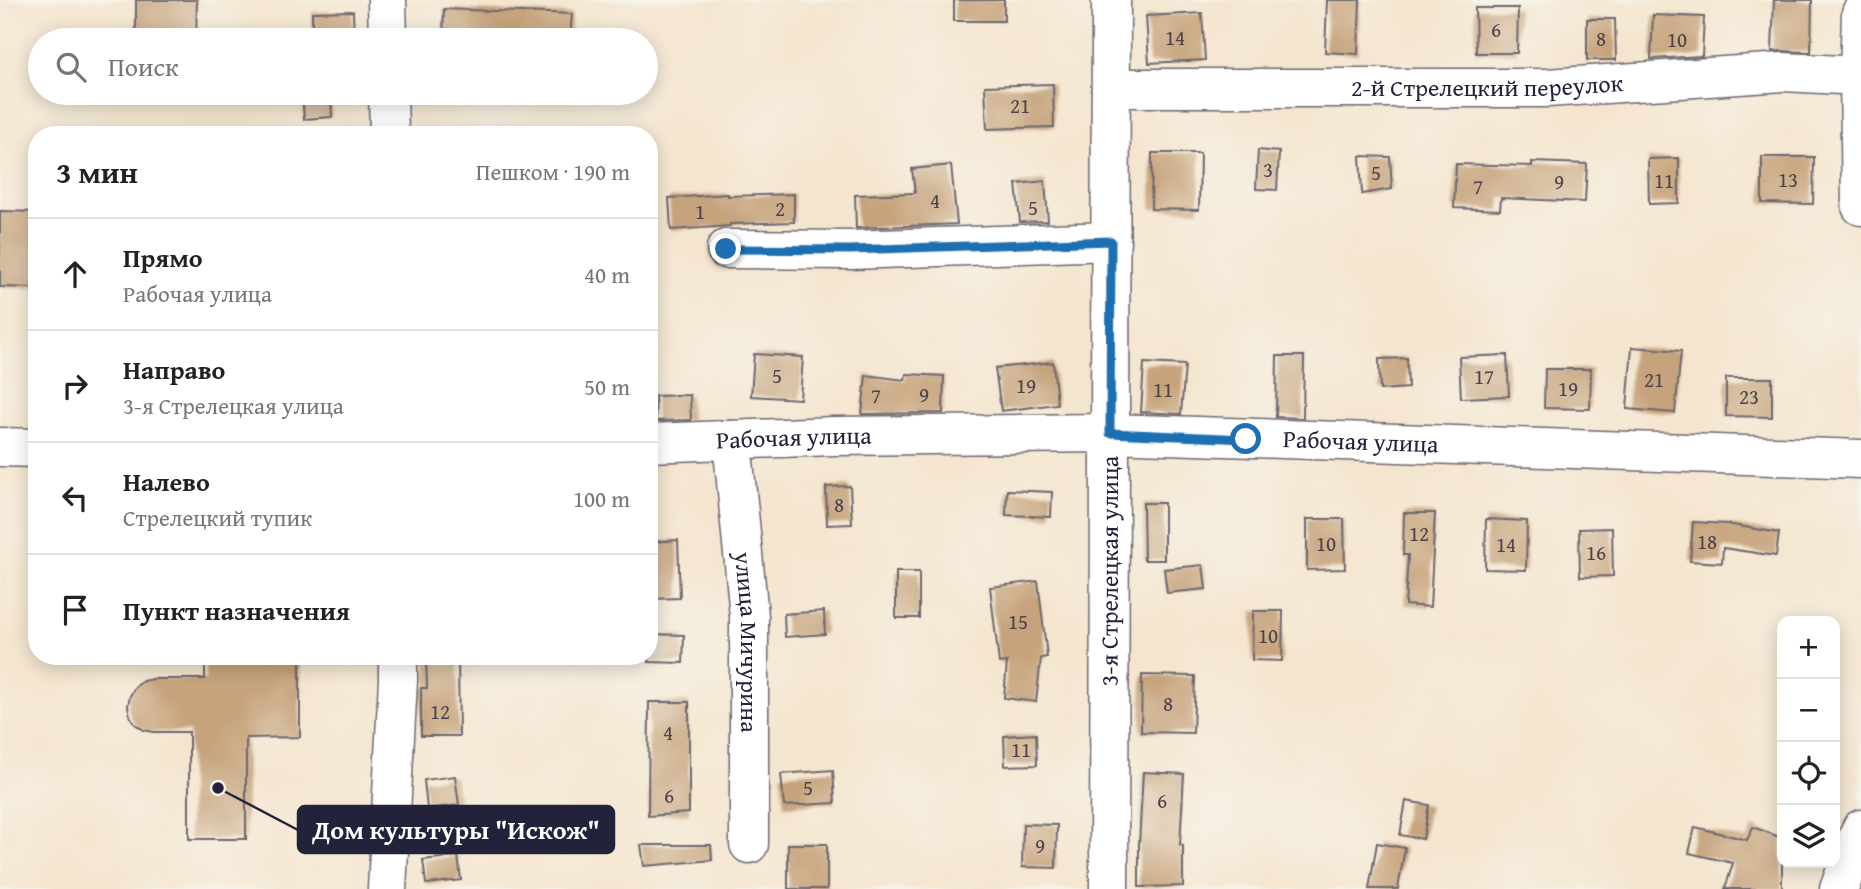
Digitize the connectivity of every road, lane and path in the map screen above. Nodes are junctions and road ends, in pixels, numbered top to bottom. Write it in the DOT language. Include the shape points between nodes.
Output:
graph roads {
  1 [pos="387,0"];
  2 [pos="1111,0"];
  3 [pos="1861,13"];
  4 [pos="388,28"];
  5 [pos="1860,76"];
  6 [pos="1111,89"];
  7 [pos="388,105"];
  8 [pos="389,126"];
  9 [pos="1861,206"];
  10 [pos="1111,241"];
  11 [pos="726,249"];
  12 [pos="1110,433"];
  13 [pos="732,440"];
  14 [pos="658,443"];
  15 [pos="0,447"];
  16 [pos="28,448"];
  17 [pos="1861,459"];
  18 [pos="398,665"];
  19 [pos="1861,829"];
  20 [pos="748,844"];
  21 [pos="387,889"];
  22 [pos="1109,889"];
  23 [pos="1839,889"];
  1 -- 4 [label="street"];
  2 -- 6 [label="street, 3-я Стрелецкая улица"];
  3 -- 5 [label="street"];
  5 -- 6 [label="street, 2-й Стрелецкий переулок" via="1783,72 1547,88"];
  5 -- 9 [label="street"];
  6 -- 10 [label="street, 3-я Стрелецкая улица"];
  7 -- 8 [label="street"];
  10 -- 11 [label="street" via="850,250"];
  10 -- 12 [label="street, 3-я Стрелецкая улица"];
  12 -- 13 [label="street, Рабочая улица"];
  12 -- 17 [label="street, Рабочая улица"];
  12 -- 22 [label="street, 3-я Стрелецкая улица"];
  13 -- 14 [label="street, Рабочая улица"];
  13 -- 20 [label="street, улица Мичурина" via="749,615"];
  15 -- 16 [label="street"];
  18 -- 21 [label="street"];
  19 -- 23 [label="street"];
}
